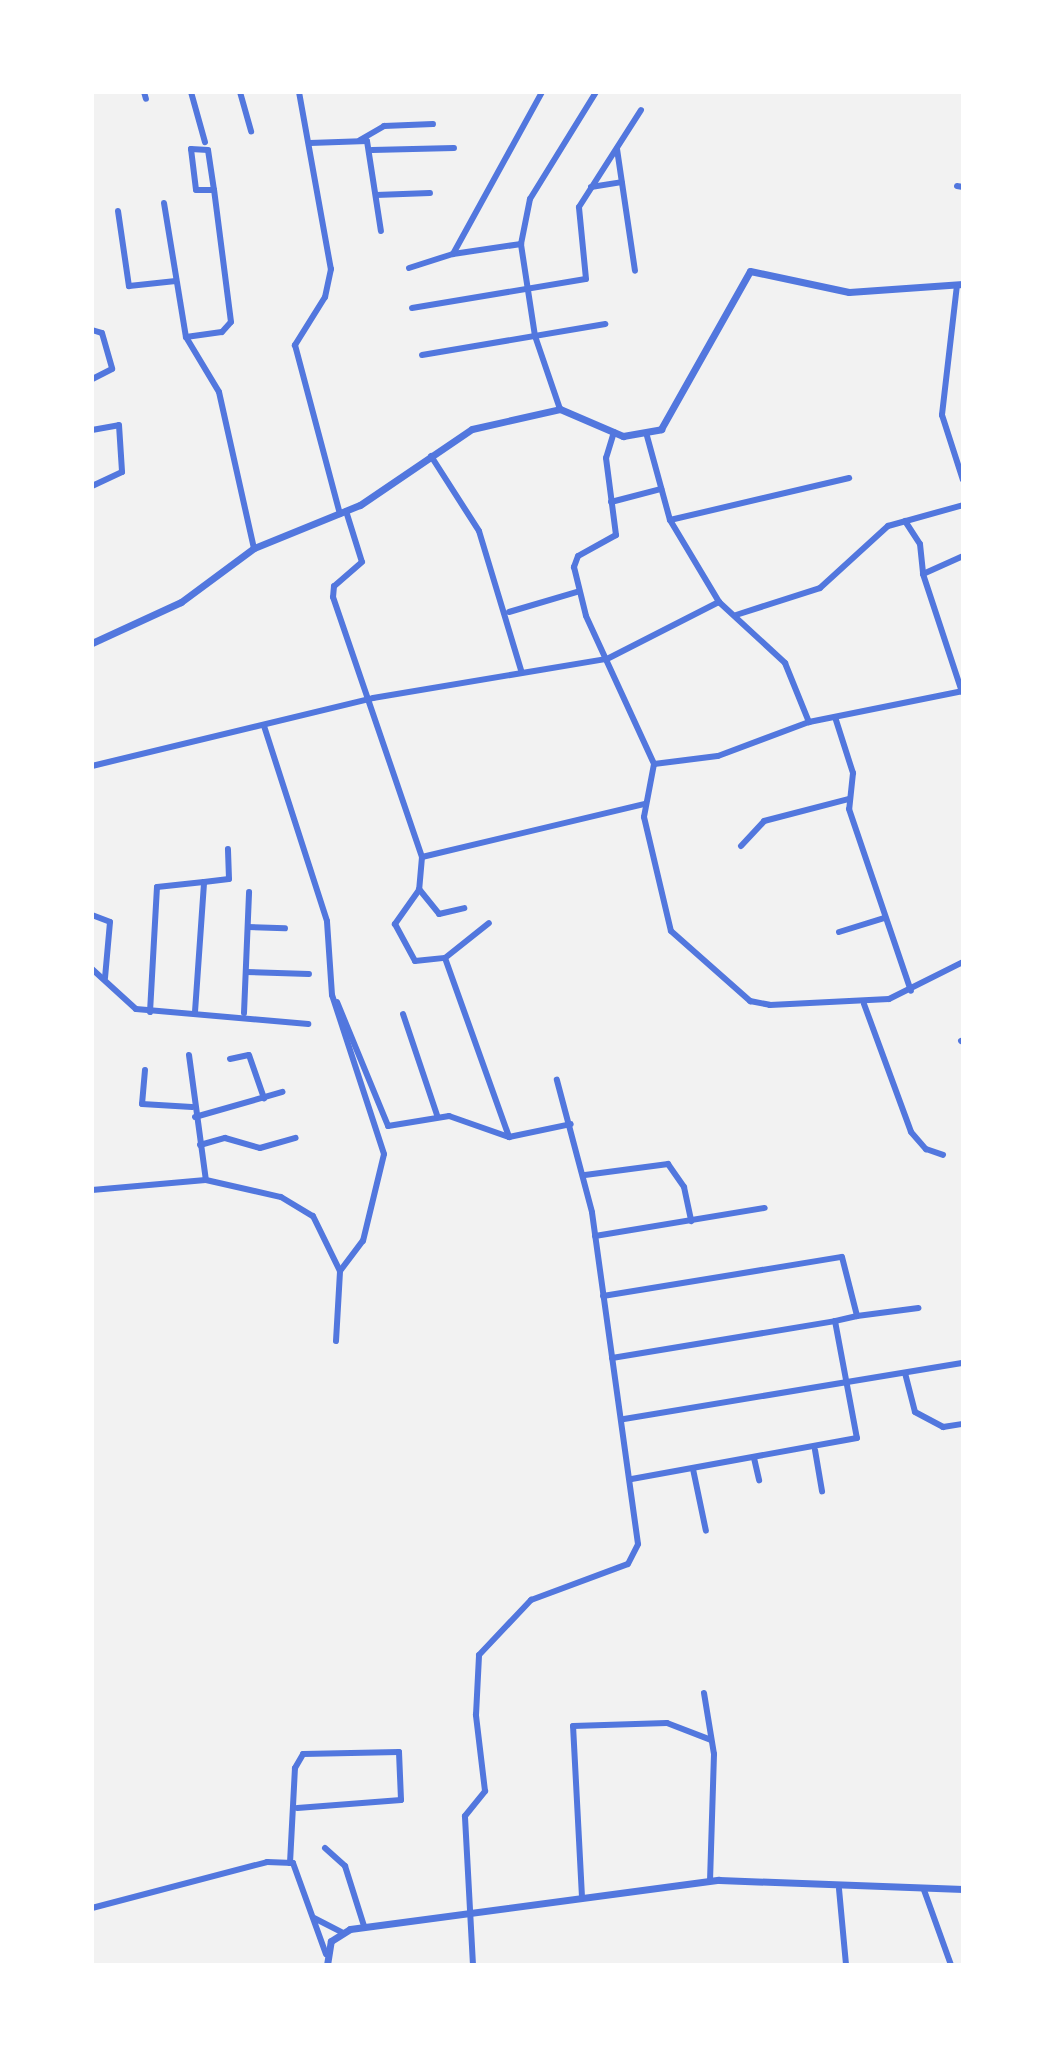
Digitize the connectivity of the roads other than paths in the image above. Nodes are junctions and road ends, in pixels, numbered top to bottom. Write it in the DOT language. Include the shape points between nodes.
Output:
graph roads {
  1 [pos="191,92"];
  2 [pos="240,92"];
  3 [pos="299,92"];
  4 [pos="542,92"];
  5 [pos="596,92"];
  6 [pos="641,110"];
  7 [pos="433,124"];
  8 [pos="251,131"];
  9 [pos="360,140"];
  10 [pos="205,142"];
  11 [pos="310,143"];
  12 [pos="454,148"];
  13 [pos="617,149"];
  14 [pos="372,150"];
  15 [pos="622,182"];
  16 [pos="591,187"];
  17 [pos="214,190"];
  18 [pos="430,193"];
  19 [pos="376,195"];
  20 [pos="164,203"];
  21 [pos="118,211"];
  22 [pos="381,231"];
  23 [pos="521,244"];
  24 [pos="453,254"];
  25 [pos="409,268"];
  26 [pos="635,271"];
  27 [pos="176,281"];
  28 [pos="960,285"];
  29 [pos="528,288"];
  30 [pos="412,308"];
  31 [pos="605,324"];
  32 [pos="92,330"];
  33 [pos="535,336"];
  34 [pos="186,337"];
  35 [pos="422,355"];
  36 [pos="92,379"];
  37 [pos="560,409"];
  38 [pos="92,430"];
  39 [pos="614,432"];
  40 [pos="647,436"];
  41 [pos="431,456"];
  42 [pos="849,478"];
  43 [pos="963,480"];
  44 [pos="92,486"];
  45 [pos="661,489"];
  46 [pos="611,502"];
  47 [pos="963,505"];
  48 [pos="343,513"];
  49 [pos="670,520"];
  50 [pos="905,521"];
  51 [pos="254,548"];
  52 [pos="963,556"];
  53 [pos="923,574"];
  54 [pos="577,592"];
  55 [pos="719,602"];
  56 [pos="509,612"];
  57 [pos="736,615"];
  58 [pos="92,643"];
  59 [pos="607,659"];
  60 [pos="522,673"];
  61 [pos="962,692"];
  62 [pos="373,698"];
  63 [pos="835,717"];
  64 [pos="809,722"];
  65 [pos="264,726"];
  66 [pos="654,764"];
  67 [pos="92,766"];
  68 [pos="849,799"];
  69 [pos="644,804"];
  70 [pos="741,846"];
  71 [pos="228,849"];
  72 [pos="422,857"];
  73 [pos="204,882"];
  74 [pos="419,889"];
  75 [pos="249,892"];
  76 [pos="464,908"];
  77 [pos="92,915"];
  78 [pos="884,918"];
  79 [pos="489,923"];
  80 [pos="248,927"];
  81 [pos="285,928"];
  82 [pos="839,932"];
  83 [pos="445,958"];
  84 [pos="963,962"];
  85 [pos="92,969"];
  86 [pos="246,972"];
  87 [pos="309,974"];
  88 [pos="105,978"];
  89 [pos="911,991"];
  90 [pos="332,995"];
  91 [pos="864,1004"];
  92 [pos="150,1012"];
  93 [pos="195,1012"];
  94 [pos="244,1013"];
  95 [pos="403,1014"];
  96 [pos="308,1024"];
  97 [pos="189,1055"];
  98 [pos="230,1059"];
  99 [pos="145,1070"];
  100 [pos="557,1080"];
  101 [pos="282,1092"];
  102 [pos="264,1098"];
  103 [pos="192,1107"];
  104 [pos="437,1115"];
  105 [pos="195,1117"];
  106 [pos="571,1124"];
  107 [pos="509,1137"];
  108 [pos="296,1138"];
  109 [pos="200,1145"];
  110 [pos="943,1155"];
  111 [pos="585,1175"];
  112 [pos="206,1180"];
  113 [pos="92,1190"];
  114 [pos="765,1208"];
  115 [pos="691,1221"];
  116 [pos="595,1236"];
  117 [pos="340,1271"];
  118 [pos="603,1296"];
  119 [pos="918,1308"];
  120 [pos="857,1316"];
  121 [pos="835,1321"];
  122 [pos="336,1341"];
  123 [pos="612,1358"];
  124 [pos="963,1363"];
  125 [pos="905,1373"];
  126 [pos="847,1380"];
  127 [pos="624,1419"];
  128 [pos="963,1424"];
  129 [pos="815,1450"];
  130 [pos="754,1458"];
  131 [pos="693,1469"];
  132 [pos="632,1479"];
  133 [pos="759,1480"];
  134 [pos="822,1491"];
  135 [pos="706,1531"];
  136 [pos="704,1693"];
  137 [pos="711,1740"];
  138 [pos="297,1808"];
  139 [pos="325,1848"];
  140 [pos="290,1863"];
  141 [pos="710,1881"];
  142 [pos="839,1889"];
  143 [pos="963,1889"];
  144 [pos="924,1890"];
  145 [pos="582,1897"];
  146 [pos="92,1908"];
  147 [pos="466,1917"];
  148 [pos="314,1918"];
  149 [pos="364,1926"];
  150 [pos="342,1932"];
  151 [pos="326,1954"];
  152 [pos="327,1965"];
  153 [pos="473,1965"];
  154 [pos="846,1965"];
  155 [pos="951,1965"];
  1 -- 10 [label="street"];
  2 -- 8 [label="street"];
  3 -- 11 [label="street"];
  4 -- 24 [label="street"];
  5 -- 23 [label="street" via="530,199"];
  6 -- 13 [label="street"];
  7 -- 9 [label="street" via="384,126"];
  9 -- 11 [label="street"];
  9 -- 14 [label="street"];
  11 -- 48 [label="street" via="331,279 295,345"];
  12 -- 14 [label="street"];
  13 -- 15 [label="street"];
  13 -- 16 [label="street"];
  14 -- 19 [label="street"];
  15 -- 16 [label="street"];
  15 -- 26 [label="street"];
  16 -- 29 [label="street" via="578,211 588,277"];
  17 -- 17 [label="street" via="196,190 191,149 208,148"];
  17 -- 34 [label="street" via="231,325"];
  18 -- 19 [label="street"];
  19 -- 22 [label="street"];
  20 -- 27 [label="street"];
  21 -- 27 [label="street" via="129,286"];
  23 -- 24 [label="street"];
  23 -- 29 [label="street"];
  24 -- 25 [label="street"];
  27 -- 34 [label="street"];
  28 -- 40 [label="street" via="849,292 762,270 747,273 684,399"];
  28 -- 43 [label="street" via="942,415"];
  29 -- 30 [label="street"];
  29 -- 33 [label="street"];
  31 -- 33 [label="street"];
  32 -- 36 [label="street" via="102,333 112,369"];
  33 -- 35 [label="street"];
  33 -- 37 [label="street"];
  34 -- 51 [label="street" via="219,392"];
  37 -- 39 [label="street"];
  37 -- 41 [label="street" via="472,429"];
  38 -- 44 [label="street" via="119,425 122,472"];
  39 -- 40 [label="street"];
  39 -- 46 [label="street" via="606,458"];
  40 -- 45 [label="street"];
  41 -- 48 [label="street"];
  41 -- 56 [label="street" via="479,531"];
  42 -- 49 [label="street"];
  45 -- 46 [label="street"];
  45 -- 49 [label="street"];
  46 -- 54 [label="street" via="616,535 578,556"];
  47 -- 50 [label="street"];
  48 -- 51 [label="street"];
  48 -- 62 [label="street" via="362,562 332,591"];
  49 -- 55 [label="street"];
  50 -- 53 [label="street" via="920,544"];
  50 -- 57 [label="street" via="888,526 820,588"];
  51 -- 58 [label="street" via="181,602"];
  52 -- 53 [label="street"];
  53 -- 61 [label="street"];
  54 -- 56 [label="street"];
  54 -- 59 [label="street"];
  55 -- 57 [label="street"];
  55 -- 59 [label="street"];
  56 -- 60 [label="street"];
  57 -- 64 [label="street" via="785,663"];
  59 -- 60 [label="street"];
  59 -- 66 [label="street"];
  60 -- 62 [label="street"];
  61 -- 63 [label="street"];
  62 -- 65 [label="street"];
  62 -- 72 [label="street"];
  63 -- 64 [label="street"];
  63 -- 68 [label="street" via="853,773"];
  64 -- 66 [label="street" via="718,756"];
  65 -- 67 [label="street"];
  65 -- 90 [label="street" via="327,921"];
  66 -- 69 [label="street"];
  68 -- 70 [label="street" via="764,821"];
  68 -- 78 [label="street"];
  69 -- 72 [label="street"];
  69 -- 91 [label="street" via="667,921 681,943 750,1001"];
  71 -- 73 [label="street" via="229,879"];
  72 -- 74 [label="street"];
  73 -- 92 [label="street" via="157,887"];
  73 -- 93 [label="street"];
  74 -- 76 [label="street" via="439,914"];
  74 -- 83 [label="street" via="395,918 397,932 415,961"];
  75 -- 80 [label="street"];
  77 -- 88 [label="street" via="110,922"];
  78 -- 82 [label="street"];
  78 -- 89 [label="street"];
  79 -- 83 [label="street"];
  80 -- 81 [label="street"];
  80 -- 86 [label="street"];
  83 -- 107 [label="street"];
  84 -- 89 [label="street"];
  85 -- 88 [label="street"];
  86 -- 87 [label="street"];
  86 -- 94 [label="street"];
  88 -- 92 [label="street" via="128,1005"];
  89 -- 91 [label="street"];
  90 -- 104 [label="street" via="384,1123"];
  90 -- 117 [label="street" via="384,1154 363,1241"];
  91 -- 110 [label="street" via="911,1132 926,1149"];
  92 -- 93 [label="street"];
  93 -- 94 [label="street"];
  94 -- 96 [label="street"];
  95 -- 104 [label="street"];
  97 -- 103 [label="street"];
  98 -- 102 [label="street" via="249,1055"];
  99 -- 103 [label="street" via="142,1104"];
  100 -- 106 [label="street"];
  101 -- 102 [label="street"];
  102 -- 105 [label="street"];
  103 -- 105 [label="street"];
  104 -- 107 [label="street"];
  105 -- 109 [label="street"];
  106 -- 107 [label="street"];
  106 -- 111 [label="street"];
  108 -- 109 [label="street" via="260,1148 225,1138"];
  109 -- 112 [label="street"];
  111 -- 115 [label="street" via="668,1164 684,1187"];
  111 -- 116 [label="street"];
  112 -- 113 [label="street"];
  112 -- 117 [label="street" via="307,1210"];
  114 -- 115 [label="street"];
  115 -- 116 [label="street"];
  116 -- 118 [label="street"];
  117 -- 122 [label="street"];
  118 -- 120 [label="street" via="842,1257"];
  118 -- 123 [label="street"];
  119 -- 120 [label="street"];
  120 -- 121 [label="street"];
  121 -- 123 [label="street"];
  121 -- 126 [label="street"];
  123 -- 127 [label="street"];
  124 -- 125 [label="street"];
  125 -- 126 [label="street"];
  125 -- 128 [label="street" via="915,1412 943,1427"];
  126 -- 127 [label="street"];
  126 -- 129 [label="street" via="857,1438"];
  127 -- 132 [label="street"];
  129 -- 130 [label="street"];
  129 -- 134 [label="street"];
  130 -- 131 [label="street"];
  130 -- 133 [label="street"];
  131 -- 132 [label="street"];
  131 -- 135 [label="street"];
  132 -- 147 [label="street" via="633,1561 545,1591 479,1655 476,1703 485,1791 465,1816"];
  136 -- 137 [label="street"];
  137 -- 141 [label="street"];
  137 -- 145 [label="street" via="667,1723 573,1726"];
  138 -- 138 [label="street" via="295,1768 303,1754 399,1752 401,1800"];
  138 -- 140 [label="street"];
  139 -- 149 [label="street" via="345,1866"];
  140 -- 146 [label="street"];
  140 -- 148 [label="street" via="303,1878"];
  141 -- 142 [label="street" via="762,1878"];
  141 -- 145 [label="street"];
  142 -- 144 [label="street"];
  142 -- 154 [label="street"];
  143 -- 144 [label="street"];
  144 -- 155 [label="street"];
  145 -- 147 [label="street"];
  147 -- 149 [label="street"];
  147 -- 153 [label="street"];
  148 -- 150 [label="street"];
  148 -- 151 [label="street"];
  149 -- 150 [label="street"];
  150 -- 151 [label="street"];
  151 -- 152 [label="street"];
}
